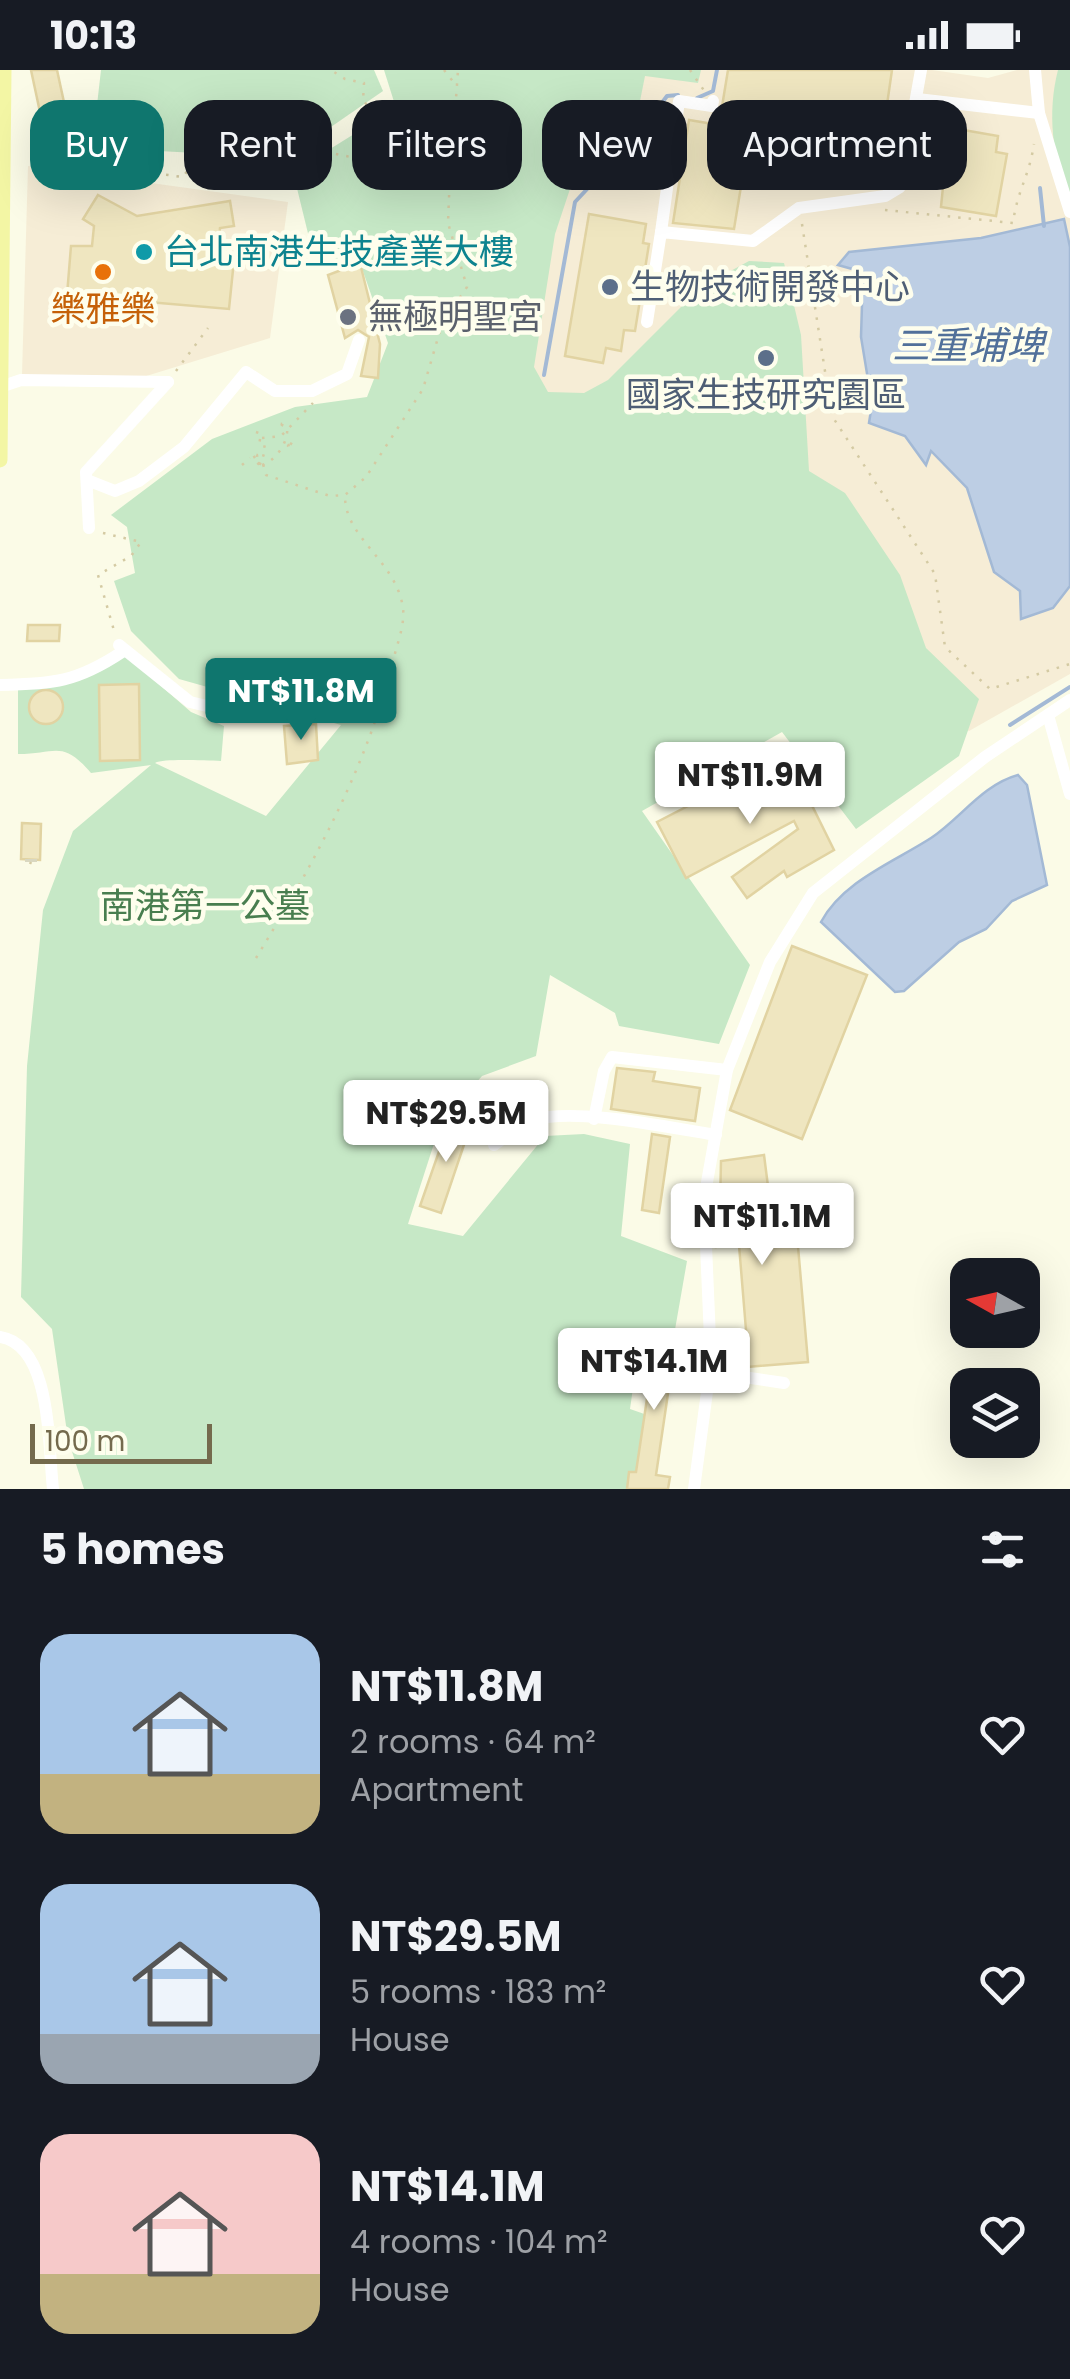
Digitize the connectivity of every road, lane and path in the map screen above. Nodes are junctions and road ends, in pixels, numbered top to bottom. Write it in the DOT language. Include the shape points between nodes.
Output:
graph roads {
  1 [pos="4,70"];
  2 [pos="332,70"];
  3 [pos="444,70"];
  4 [pos="458,70"];
  5 [pos="690,70"];
  6 [pos="921,70"];
  7 [pos="1035,70"];
  8 [pos="1046,70"];
  9 [pos="456,86"];
  10 [pos="702,88"];
  11 [pos="1036,97"];
  12 [pos="917,99"];
  13 [pos="707,105"];
  14 [pos="1039,113"];
  15 [pos="164,174"];
  16 [pos="799,208"];
  17 [pos="876,209"];
  18 [pos="1070,212"];
  19 [pos="661,232"];
  20 [pos="452,305"];
  21 [pos="465,316"];
  22 [pos="647,322"];
  23 [pos="208,328"];
  24 [pos="359,340"];
  25 [pos="168,382"];
  26 [pos="0,387"];
  27 [pos="312,391"];
  28 [pos="284,425"];
  29 [pos="256,432"];
  30 [pos="260,438"];
  31 [pos="250,444"];
  32 [pos="259,444"];
  33 [pos="254,455"];
  34 [pos="0,460"];
  35 [pos="242,465"];
  36 [pos="261,465"];
  37 [pos="87,480"];
  38 [pos="344,495"];
  39 [pos="89,528"];
  40 [pos="120,648"];
  41 [pos="1070,664"];
  42 [pos="0,684"];
  43 [pos="1070,700"];
  44 [pos="228,712"];
  45 [pos="1048,716"];
  46 [pos="1070,794"];
  47 [pos="256,958"];
  48 [pos="728,1070"];
  49 [pos="594,1119"];
  50 [pos="716,1135"];
  51 [pos="494,1146"];
  52 [pos="0,1337"];
  53 [pos="710,1372"];
  54 [pos="784,1383"];
  55 [pos="53,1489"];
  56 [pos="694,1489"];
  1 -- 26 [label="main road"];
  2 -- 15 [label="path" via="364,82 362,101 374,112 379,145 366,160 312,149 270,158 262,138 263,106 230,112 183,176"];
  3 -- 9 [label="path"];
  4 -- 9 [label="path"];
  5 -- 10 [label="path"];
  6 -- 12 [label="lane"];
  7 -- 11 [label="lane"];
  8 -- 11 [label="lane"];
  9 -- 20 [label="path" via="465,128 450,172 448,222 467,281"];
  11 -- 14 [label="lane"];
  12 -- 14 [label="lane"];
  12 -- 16 [label="lane" via="900,187 885,196"];
  13 -- 19 [label="lane" via="679,102"];
  14 -- 17 [label="path" via="1029,180 1017,194 1013,223"];
  14 -- 18 [label="lane"];
  16 -- 19 [label="lane" via="753,241"];
  16 -- 41 [label="path" via="832,416 934,574 945,647 990,689"];
  19 -- 22 [label="lane"];
  20 -- 21 [label="path"];
  20 -- 38 [label="path" via="417,400 366,477"];
  23 -- 25 [label="path"];
  24 -- 27 [label="lane" via="347,374"];
  25 -- 26 [label="lane" via="21,380"];
  25 -- 37 [label="lane" via="86,472"];
  26 -- 34 [label="main road"];
  27 -- 28 [label="path" via="317,399"];
  27 -- 37 [label="lane" via="275,390 246,372 184,447 139,481 115,491"];
  28 -- 30 [label="path" via="281,436"];
  28 -- 36 [label="path" via="286,442 274,460"];
  29 -- 30 [label="path"];
  30 -- 32 [label="path"];
  31 -- 33 [label="path"];
  32 -- 33 [label="path"];
  32 -- 36 [label="path" via="266,447"];
  33 -- 35 [label="path"];
  33 -- 36 [label="path"];
  36 -- 38 [label="path" via="266,474"];
  37 -- 39 [label="lane"];
  38 -- 47 [label="path" via="357,533 399,583 404,617 383,703 349,788"];
  39 -- 40 [label="path" via="141,542 131,556 98,575"];
  40 -- 42 [label="lane" via="89,674 58,684"];
  40 -- 44 [label="lane" via="190,702"];
  43 -- 45 [label="lane"];
  45 -- 46 [label="lane"];
  45 -- 48 [label="lane" via="985,756 813,894 770,962"];
  48 -- 49 [label="lane" via="612,1057"];
  48 -- 50 [label="lane"];
  49 -- 50 [label="lane"];
  49 -- 51 [label="lane" via="537,1119"];
  50 -- 53 [label="lane" via="704,1199"];
  52 -- 55 [label="lane" via="16,1340 31,1354 39,1375"];
  53 -- 54 [label="lane"];
  53 -- 56 [label="lane"];
}
